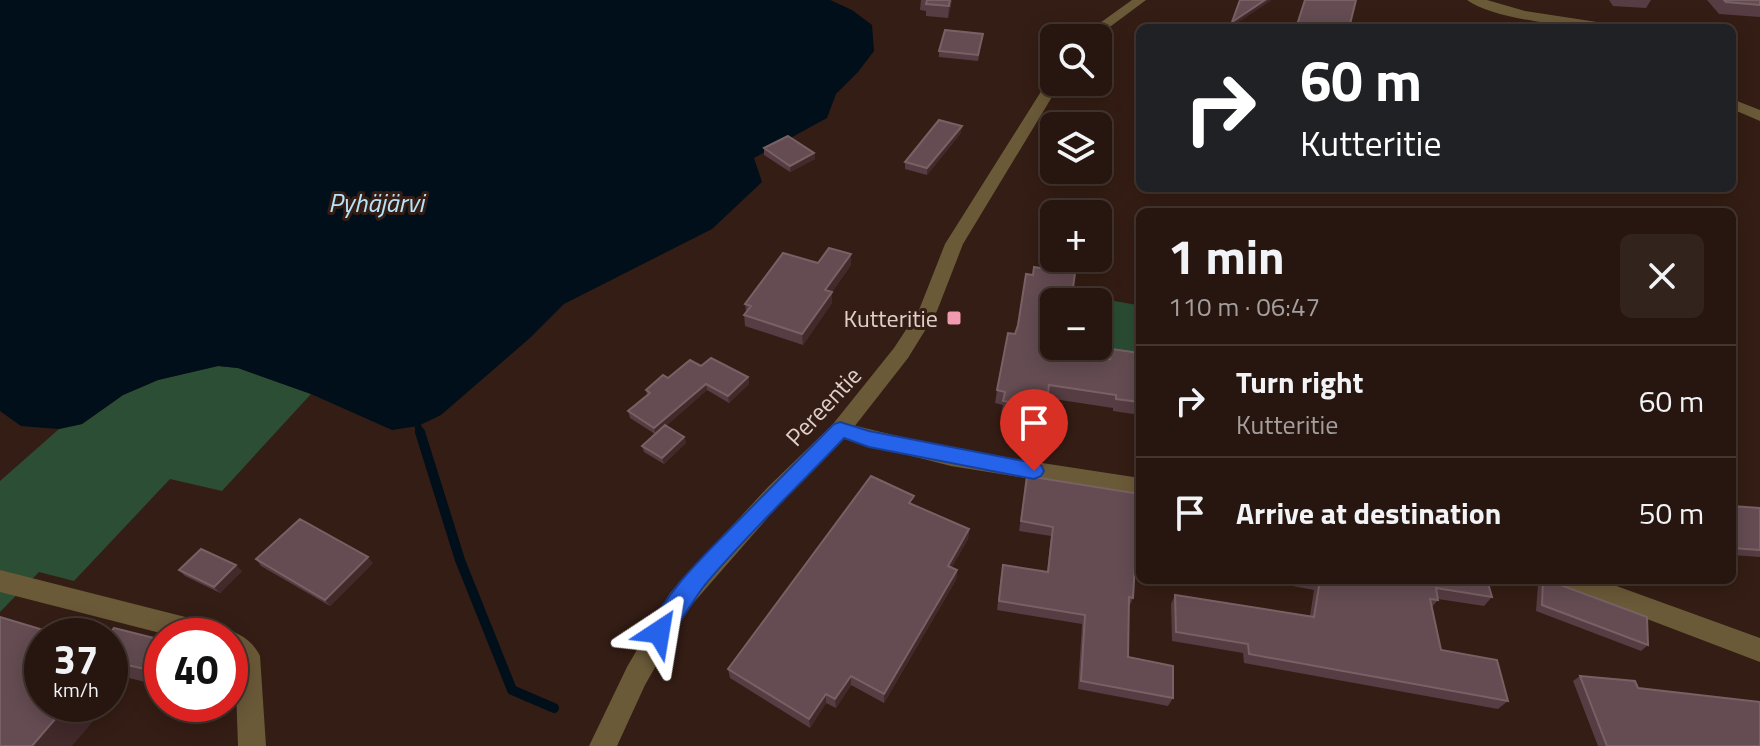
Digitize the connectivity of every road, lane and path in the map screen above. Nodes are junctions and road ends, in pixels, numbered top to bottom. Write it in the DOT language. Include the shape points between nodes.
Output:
graph roads {
  1 [pos="1140,0"];
  2 [pos="1473,0"];
  3 [pos="1106,24"];
  4 [pos="1584,24"];
  5 [pos="1045,96"];
  6 [pos="1736,105"];
  7 [pos="1760,116"];
  8 [pos="840,430"];
  9 [pos="1136,486"];
  10 [pos="0,581"];
  11 [pos="1582,584"];
  12 [pos="146,618"];
  13 [pos="1760,650"];
  14 [pos="248,674"];
  15 [pos="252,746"];
  16 [pos="603,746"];
  1 -- 3 [label="street"];
  2 -- 4 [label="street"];
  5 -- 8 [label="street, Pereentie" via="954,244 921,324"];
  6 -- 7 [label="street"];
  8 -- 9 [label="street" via="982,462"];
  8 -- 16 [label="street, Pereentie" via="679,601"];
  10 -- 12 [label="street"];
  11 -- 13 [label="street"];
  14 -- 15 [label="street"];
}
